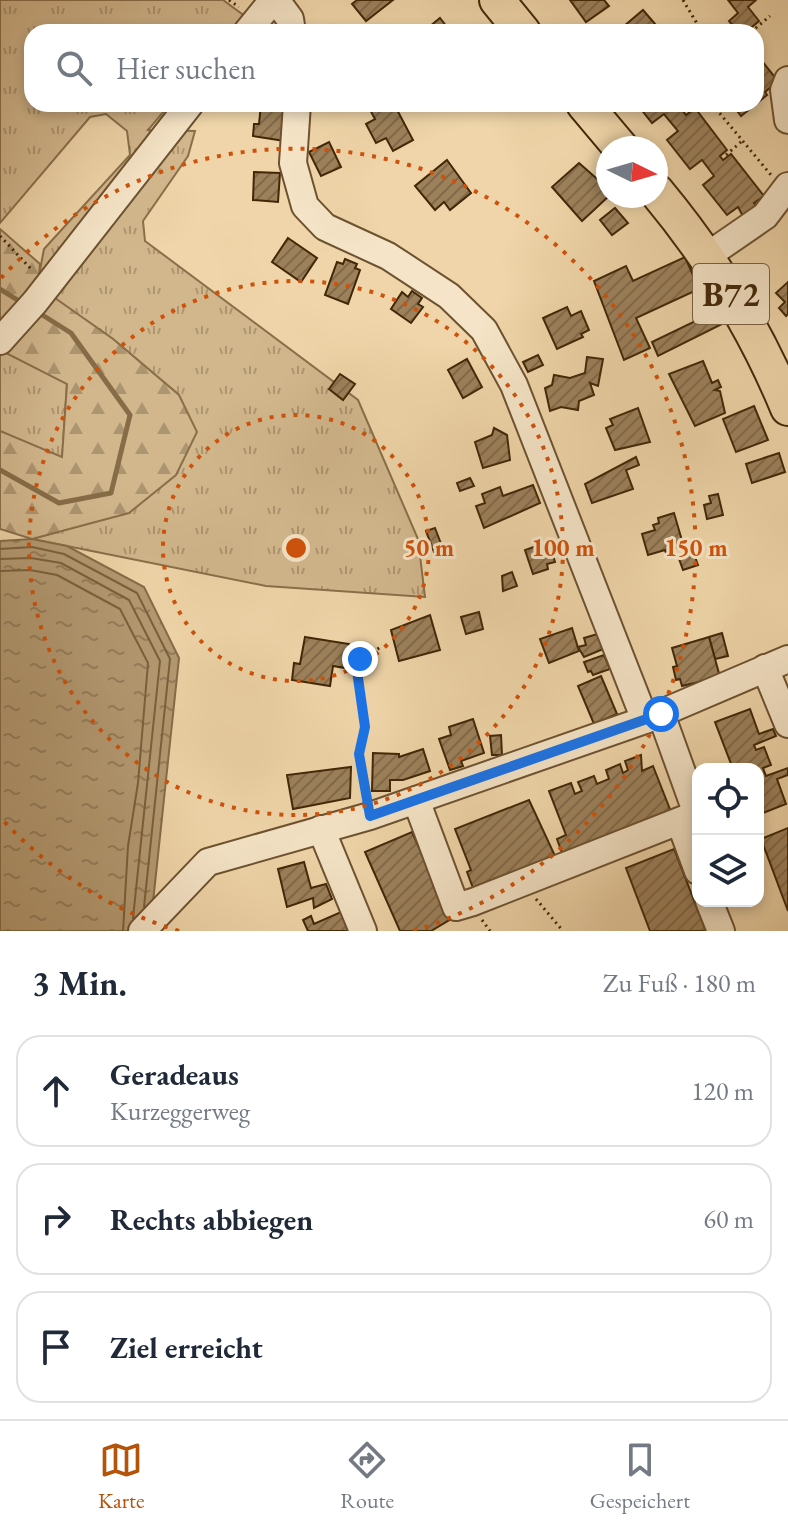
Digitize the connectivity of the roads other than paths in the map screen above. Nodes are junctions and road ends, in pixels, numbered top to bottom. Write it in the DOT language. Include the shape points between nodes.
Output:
graph roads {
  1 [pos="274,0"];
  2 [pos="497,0"];
  3 [pos="254,24"];
  4 [pos="291,24"];
  5 [pos="516,24"];
  6 [pos="788,80"];
  7 [pos="184,112"];
  8 [pos="296,112"];
  9 [pos="591,112"];
  10 [pos="788,120"];
  11 [pos="611,136"];
  12 [pos="787,189"];
  13 [pos="668,206"];
  14 [pos="707,256"];
  15 [pos="0,341"];
  16 [pos="788,408"];
  17 [pos="776,664"];
  18 [pos="653,717"];
  19 [pos="788,724"];
  20 [pos="416,800"];
  21 [pos="680,822"];
  22 [pos="321,829"];
  23 [pos="692,855"];
  24 [pos="711,907"];
  25 [pos="142,931"];
  26 [pos="363,931"];
  27 [pos="721,931"];
  1 -- 3 [label="street"];
  1 -- 4 [label="street"];
  2 -- 5 [label="main road"];
  6 -- 10 [label="street"];
  7 -- 15 [label="street"];
  8 -- 18 [label="street" via="293,163 305,206 325,227 388,256 449,296 484,330 514,385"];
  9 -- 11 [label="main road"];
  12 -- 14 [label="street" via="765,216"];
  13 -- 14 [label="main road, B72"];
  14 -- 16 [label="main road, B72" via="757,340"];
  17 -- 18 [label="street"];
  17 -- 19 [label="street"];
  18 -- 20 [label="street"];
  18 -- 21 [label="street" via="697,814"];
  20 -- 21 [label="street" via="456,907"];
  20 -- 22 [label="street"];
  21 -- 23 [label="street"];
  22 -- 25 [label="street" via="208,862"];
  22 -- 26 [label="street"];
  24 -- 27 [label="street"];
}
